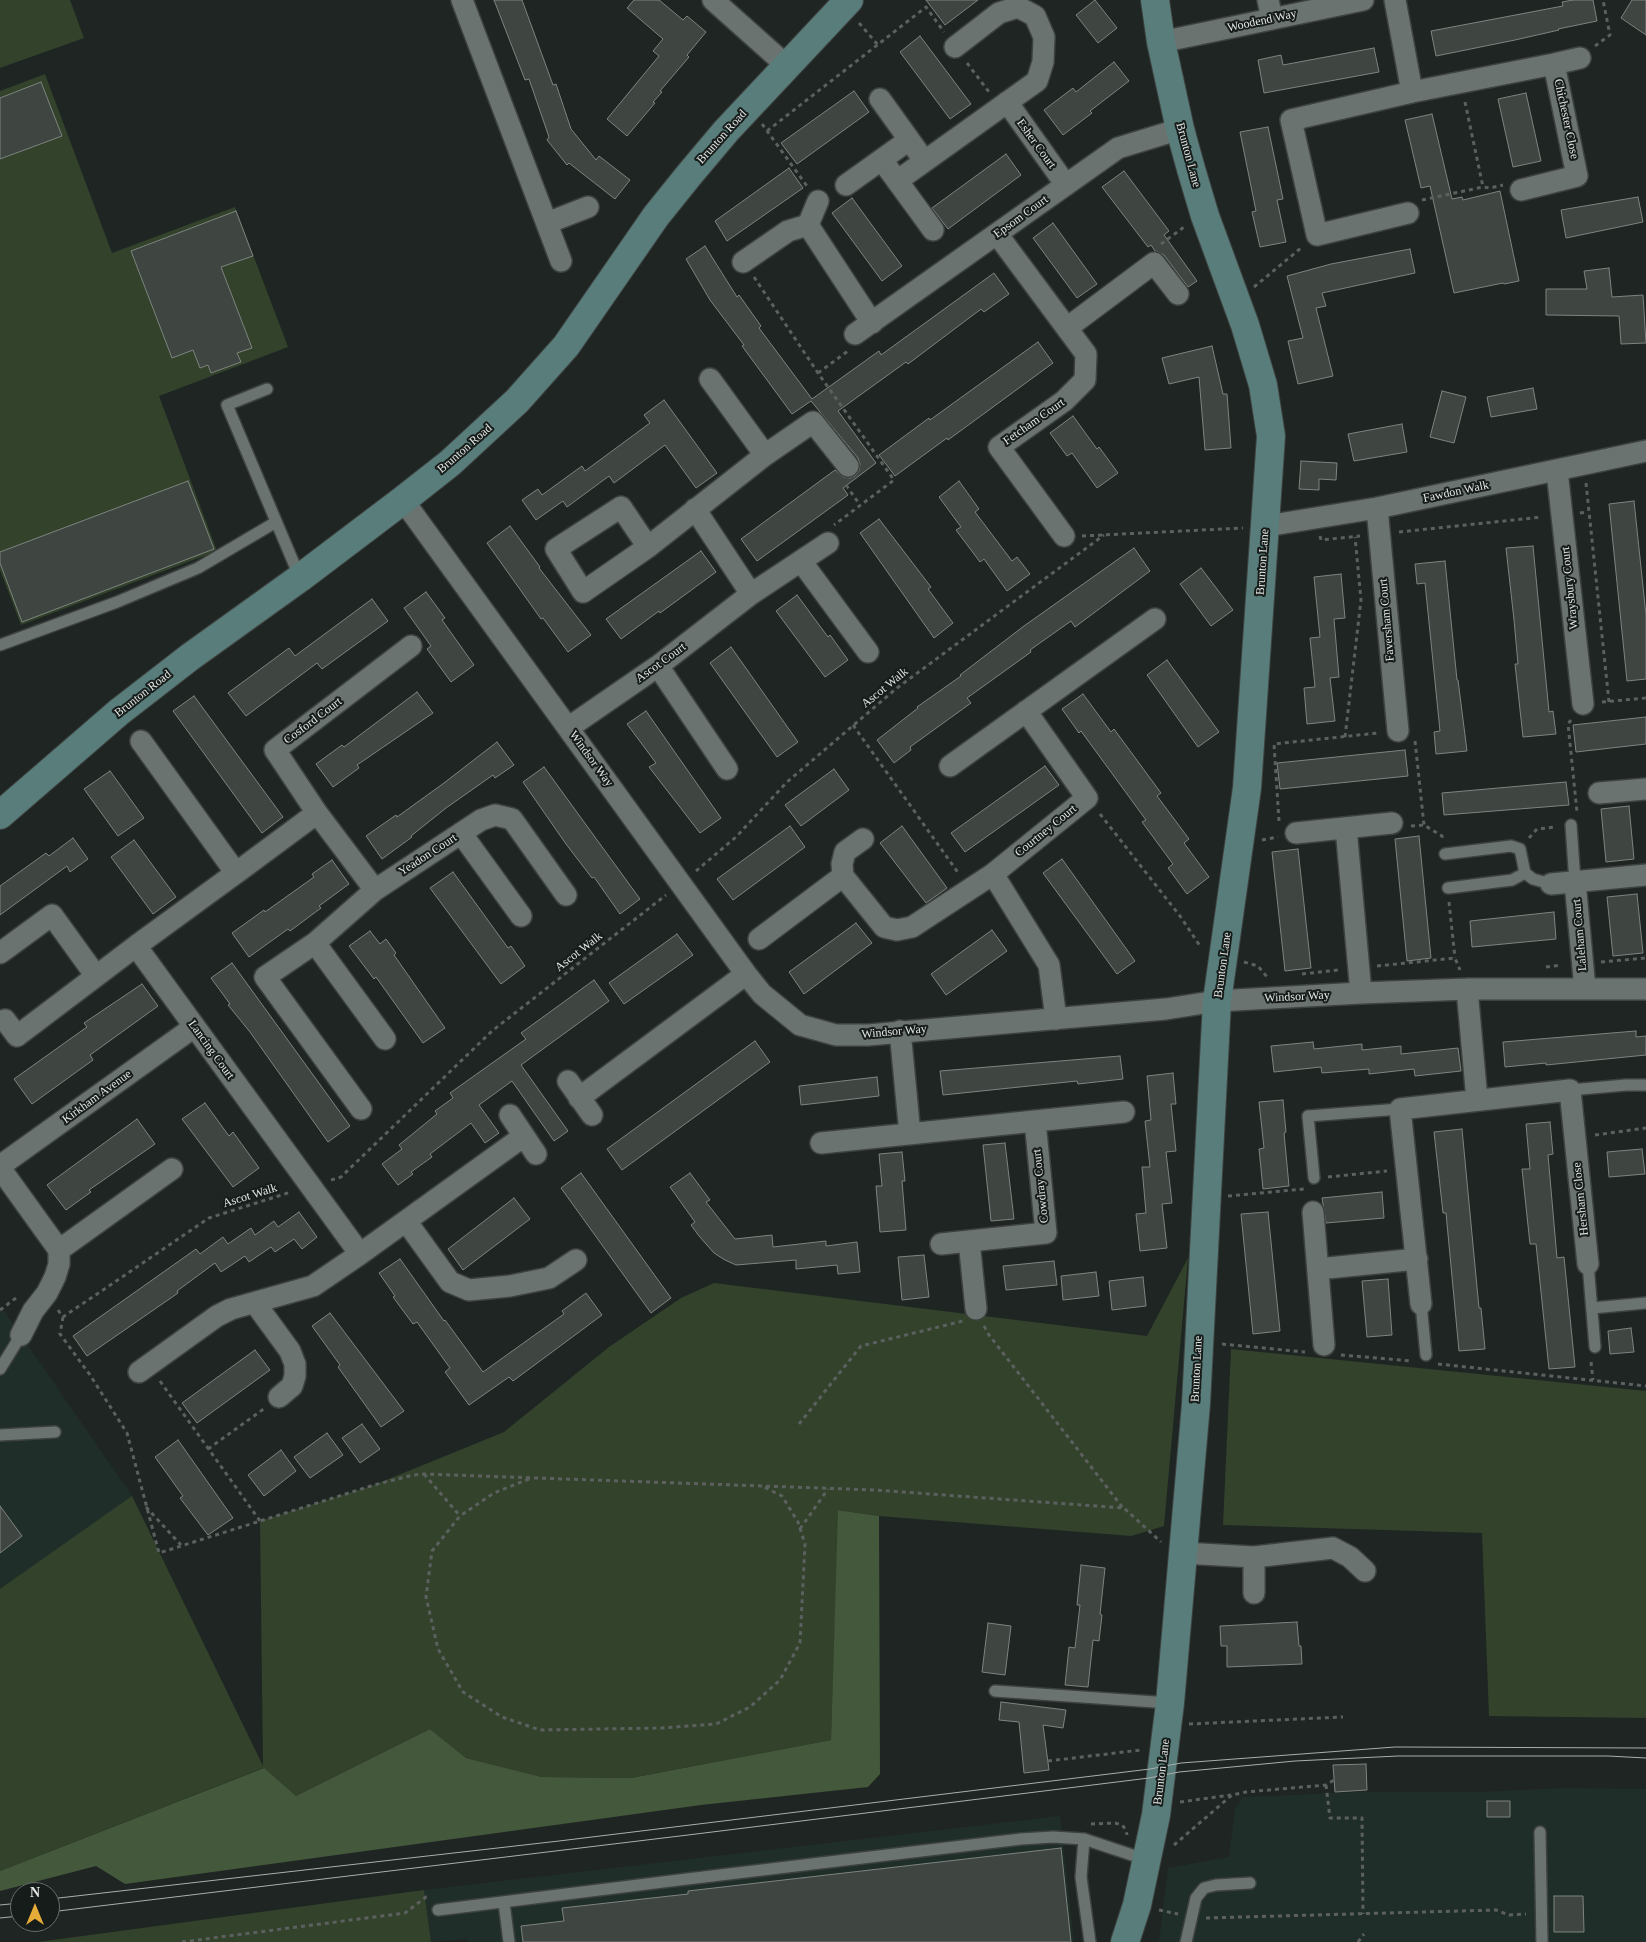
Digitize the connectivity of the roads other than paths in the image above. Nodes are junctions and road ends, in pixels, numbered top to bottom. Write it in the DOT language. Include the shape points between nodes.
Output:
graph roads {
  1 [pos="462,0"];
  2 [pos="712,0"];
  3 [pos="1155,0"];
  4 [pos="1363,0"];
  5 [pos="1395,0"];
  6 [pos="852,9"];
  7 [pos="1270,10"];
  8 [pos="1161,42"];
  9 [pos="955,47"];
  10 [pos="1580,58"];
  11 [pos="1554,64"];
  12 [pos="787,66"];
  13 [pos="1412,92"];
  14 [pos="880,99"];
  15 [pos="1003,105"];
  16 [pos="1180,129"];
  17 [pos="909,140"];
  18 [pos="882,160"];
  19 [pos="924,161"];
  20 [pos="897,180"];
  21 [pos="846,185"];
  22 [pos="1066,185"];
  23 [pos="1521,190"];
  24 [pos="818,201"];
  25 [pos="588,207"];
  26 [pos="1408,213"];
  27 [pos="547,222"];
  28 [pos="808,225"];
  29 [pos="933,230"];
  30 [pos="998,234"];
  31 [pos="561,261"];
  32 [pos="743,262"];
  33 [pos="1178,294"];
  34 [pos="872,323"];
  35 [pos="1067,328"];
  36 [pos="855,334"];
  37 [pos="710,379"];
  38 [pos="267,389"];
  39 [pos="1646,451"];
  40 [pos="765,455"];
  41 [pos="848,466"];
  42 [pos="1557,471"];
  43 [pos="403,500"];
  44 [pos="1377,508"];
  45 [pos="695,509"];
  46 [pos="276,522"];
  47 [pos="1266,526"];
  48 [pos="1064,536"];
  49 [pos="828,543"];
  50 [pos="648,547"];
  51 [pos="801,561"];
  52 [pos="300,578"];
  53 [pos="751,594"];
  54 [pos="1155,619"];
  55 [pos="0,646"];
  56 [pos="411,646"];
  57 [pos="868,652"];
  58 [pos="658,666"];
  59 [pos="1583,704"];
  60 [pos="1026,711"];
  61 [pos="568,728"];
  62 [pos="1398,731"];
  63 [pos="141,741"];
  64 [pos="950,766"];
  65 [pos="727,769"];
  66 [pos="1646,789"];
  67 [pos="1599,793"];
  68 [pos="317,814"];
  69 [pos="0,815"];
  70 [pos="1392,823"];
  71 [pos="1571,825"];
  72 [pos="1346,828"];
  73 [pos="462,834"];
  74 [pos="1288,835"];
  75 [pos="863,839"];
  76 [pos="1445,854"];
  77 [pos="236,872"];
  78 [pos="1525,873"];
  79 [pos="993,874"];
  80 [pos="1646,875"];
  81 [pos="843,876"];
  82 [pos="1575,882"];
  83 [pos="1551,884"];
  84 [pos="1448,888"];
  85 [pos="375,890"];
  86 [pos="566,896"];
  87 [pos="521,916"];
  88 [pos="759,940"];
  89 [pos="315,943"];
  90 [pos="136,946"];
  91 [pos="0,953"];
  92 [pos="746,974"];
  93 [pos="96,976"];
  94 [pos="1464,982"];
  95 [pos="1585,989"];
  96 [pos="1646,989"];
  97 [pos="1361,993"];
  98 [pos="1217,1001"];
  99 [pos="1056,1019"];
  100 [pos="5,1020"];
  101 [pos="194,1027"];
  102 [pos="900,1031"];
  103 [pos="385,1039"];
  104 [pos="1646,1085"];
  105 [pos="1570,1090"];
  106 [pos="1476,1100"];
  107 [pos="361,1109"];
  108 [pos="1400,1109"];
  109 [pos="1124,1112"];
  110 [pos="510,1115"];
  111 [pos="592,1115"];
  112 [pos="1035,1121"];
  113 [pos="910,1134"];
  114 [pos="524,1136"];
  115 [pos="821,1142"];
  116 [pos="536,1154"];
  117 [pos="0,1167"];
  118 [pos="172,1169"];
  119 [pos="1314,1178"];
  120 [pos="1313,1212"];
  121 [pos="406,1221"];
  122 [pos="969,1241"];
  123 [pos="942,1244"];
  124 [pos="59,1250"];
  125 [pos="360,1254"];
  126 [pos="1417,1259"];
  127 [pos="576,1260"];
  128 [pos="1588,1264"];
  129 [pos="1318,1269"];
  130 [pos="255,1303"];
  131 [pos="1646,1303"];
  132 [pos="1422,1304"];
  133 [pos="1592,1308"];
  134 [pos="978,1313"];
  135 [pos="21,1336"];
  136 [pos="1324,1345"];
  137 [pos="1596,1347"];
  138 [pos="1426,1355"];
  139 [pos="144,1368"];
  140 [pos="0,1369"];
  141 [pos="279,1398"];
  142 [pos="55,1432"];
  143 [pos="0,1435"];
  144 [pos="1183,1553"];
  145 [pos="1254,1557"];
  146 [pos="1364,1571"];
  147 [pos="1254,1593"];
  148 [pos="995,1691"];
  149 [pos="1179,1709"];
  150 [pos="1540,1832"];
  151 [pos="1084,1839"];
  152 [pos="1147,1860"];
  153 [pos="1250,1883"];
  154 [pos="504,1903"];
  155 [pos="438,1910"];
  156 [pos="509,1942"];
  157 [pos="1090,1942"];
  158 [pos="1125,1942"];
  159 [pos="1186,1942"];
  160 [pos="1542,1942"];
  1 -- 27 [label="street"];
  2 -- 12 [label="street"];
  3 -- 8 [label="street, Brunton Lane"];
  4 -- 7 [label="street, Woodend Way"];
  5 -- 13 [label="street"];
  6 -- 12 [label="street, Brunton Road"];
  7 -- 8 [label="street, Woodend Way"];
  8 -- 16 [label="street, Brunton Lane"];
  9 -- 15 [label="street" via="999,12 1018,7 1035,16 1044,36 1043,62 1037,81"];
  10 -- 11 [label="street, Chichester Close"];
  11 -- 13 [label="street, Chichester Close"];
  11 -- 23 [label="street, Chichester Close" via="1577,176"];
  12 -- 43 [label="street, Brunton Road" via="726,131 656,216 546,370 486,431"];
  13 -- 26 [label="street, Chichester Close" via="1291,120 1317,235"];
  14 -- 17 [label="street"];
  15 -- 19 [label="street"];
  15 -- 22 [label="street, Esher Court"];
  16 -- 22 [label="street, Epsom Court" via="1118,148"];
  16 -- 47 [label="street, Brunton Lane" via="1205,216 1263,385 1271,436"];
  17 -- 18 [label="street"];
  17 -- 19 [label="street"];
  18 -- 20 [label="street"];
  18 -- 21 [label="street"];
  19 -- 20 [label="street"];
  20 -- 29 [label="street"];
  22 -- 30 [label="street, Epsom Court"];
  24 -- 28 [label="street"];
  25 -- 27 [label="street"];
  27 -- 31 [label="street"];
  28 -- 32 [label="street" via="788,231"];
  28 -- 34 [label="street"];
  30 -- 34 [label="street, Epsom Court"];
  30 -- 35 [label="street, Fetcham Court"];
  33 -- 35 [label="street" via="1154,263"];
  34 -- 36 [label="street, Epsom Court"];
  35 -- 48 [label="street, Fetcham Court" via="1086,354 1085,380 1064,401 999,447"];
  37 -- 40 [label="street"];
  38 -- 46 [label="lane" via="227,405"];
  39 -- 42 [label="street, Fawdon Walk"];
  40 -- 41 [label="street" via="813,422"];
  40 -- 45 [label="street"];
  42 -- 44 [label="street, Fawdon Walk"];
  42 -- 59 [label="street, Wraysbury Court"];
  43 -- 52 [label="street, Brunton Road"];
  43 -- 61 [label="street, Windsor Way"];
  44 -- 47 [label="street, Fawdon Walk"];
  44 -- 62 [label="street, Faversham Court"];
  45 -- 50 [label="street"];
  45 -- 53 [label="street"];
  46 -- 52 [label="lane"];
  46 -- 55 [label="lane" via="198,568"];
  47 -- 98 [label="street, Brunton Lane" via="1246,788"];
  49 -- 51 [label="street, Ascot Court"];
  50 -- 50 [label="street" via="583,592 556,549 621,507"];
  51 -- 53 [label="street, Ascot Court"];
  51 -- 57 [label="street"];
  52 -- 69 [label="street, Brunton Road" via="127,706"];
  53 -- 58 [label="street, Ascot Court"];
  54 -- 60 [label="street"];
  56 -- 68 [label="street, Cosford Court" via="275,750"];
  58 -- 61 [label="street, Ascot Court"];
  58 -- 65 [label="street"];
  60 -- 64 [label="street"];
  60 -- 79 [label="street, Courtney Court" via="1087,798"];
  61 -- 92 [label="street, Windsor Way"];
  63 -- 77 [label="street"];
  66 -- 67 [label="street"];
  68 -- 77 [label="street"];
  68 -- 85 [label="street"];
  70 -- 72 [label="street"];
  71 -- 82 [label="lane"];
  72 -- 74 [label="street"];
  72 -- 97 [label="street"];
  73 -- 85 [label="street, Yeadon Court"];
  73 -- 86 [label="street, Yeadon Court" via="481,820 495,815 512,819"];
  73 -- 87 [label="street"];
  75 -- 81 [label="street" via="846,852"];
  76 -- 78 [label="lane" via="1511,846 1520,849"];
  77 -- 90 [label="street"];
  78 -- 83 [label="lane"];
  78 -- 84 [label="lane" via="1512,880"];
  79 -- 81 [label="street, Courtney Court" via="912,927 897,930 884,927"];
  79 -- 99 [label="street" via="1049,965"];
  80 -- 82 [label="street, Laleham Court"];
  81 -- 88 [label="street"];
  82 -- 83 [label="street, Laleham Court"];
  82 -- 95 [label="street, Laleham Court"];
  85 -- 89 [label="street, Yeadon Court"];
  89 -- 103 [label="street"];
  89 -- 107 [label="street, Yeadon Court" via="265,977"];
  90 -- 93 [label="street"];
  90 -- 101 [label="street, Lancing Court"];
  91 -- 93 [label="street" via="52,916"];
  92 -- 102 [label="street, Windsor Way" via="762,994 800,1025 836,1035"];
  92 -- 111 [label="street" via="573,1089"];
  93 -- 100 [label="street" via="17,1036"];
  94 -- 95 [label="street, Windsor Way"];
  94 -- 97 [label="street, Windsor Way"];
  94 -- 106 [label="street"];
  95 -- 96 [label="street, Windsor Way"];
  97 -- 98 [label="street, Windsor Way"];
  98 -- 99 [label="street, Windsor Way"];
  98 -- 144 [label="street, Brunton Lane" via="1196,1404"];
  99 -- 102 [label="street, Windsor Way"];
  101 -- 117 [label="street, Kirkham Avenue"];
  101 -- 125 [label="street, Lancing Court"];
  102 -- 113 [label="street"];
  104 -- 105 [label="lane"];
  105 -- 106 [label="street"];
  105 -- 128 [label="street, Hersham Close"];
  106 -- 108 [label="street"];
  108 -- 119 [label="lane" via="1308,1116"];
  108 -- 126 [label="street"];
  109 -- 112 [label="street"];
  110 -- 114 [label="street"];
  112 -- 113 [label="street"];
  112 -- 122 [label="street, Cowdray Court" via="1046,1233"];
  113 -- 115 [label="street"];
  114 -- 116 [label="street"];
  114 -- 121 [label="street"];
  117 -- 124 [label="street"];
  118 -- 124 [label="street"];
  120 -- 129 [label="street"];
  121 -- 125 [label="street"];
  121 -- 127 [label="street" via="450,1282 469,1290 549,1278"];
  122 -- 123 [label="street, Cowdray Court"];
  122 -- 134 [label="street"];
  124 -- 135 [label="street" via="59,1264"];
  125 -- 130 [label="street" via="313,1286"];
  126 -- 129 [label="street"];
  126 -- 132 [label="street"];
  128 -- 133 [label="lane, Hersham Close"];
  129 -- 136 [label="street"];
  130 -- 139 [label="street" via="217,1316"];
  130 -- 141 [label="street" via="290,1351 295,1364 292,1386"];
  131 -- 133 [label="lane"];
  132 -- 138 [label="lane"];
  133 -- 137 [label="lane, Hersham Close"];
  135 -- 140 [label="lane"];
  142 -- 143 [label="lane"];
  144 -- 145 [label="street"];
  144 -- 149 [label="street, Brunton Lane"];
  145 -- 146 [label="street" via="1333,1548 1350,1557"];
  145 -- 147 [label="street"];
  148 -- 149 [label="lane"];
  149 -- 152 [label="street, Brunton Lane"];
  150 -- 160 [label="lane"];
  151 -- 152 [label="lane"];
  151 -- 154 [label="lane" via="1021,1839"];
  151 -- 157 [label="lane" via="1081,1877"];
  152 -- 158 [label="street, Brunton Lane"];
  153 -- 159 [label="lane" via="1204,1888 1196,1898"];
  154 -- 155 [label="lane"];
  154 -- 156 [label="lane"];
}
